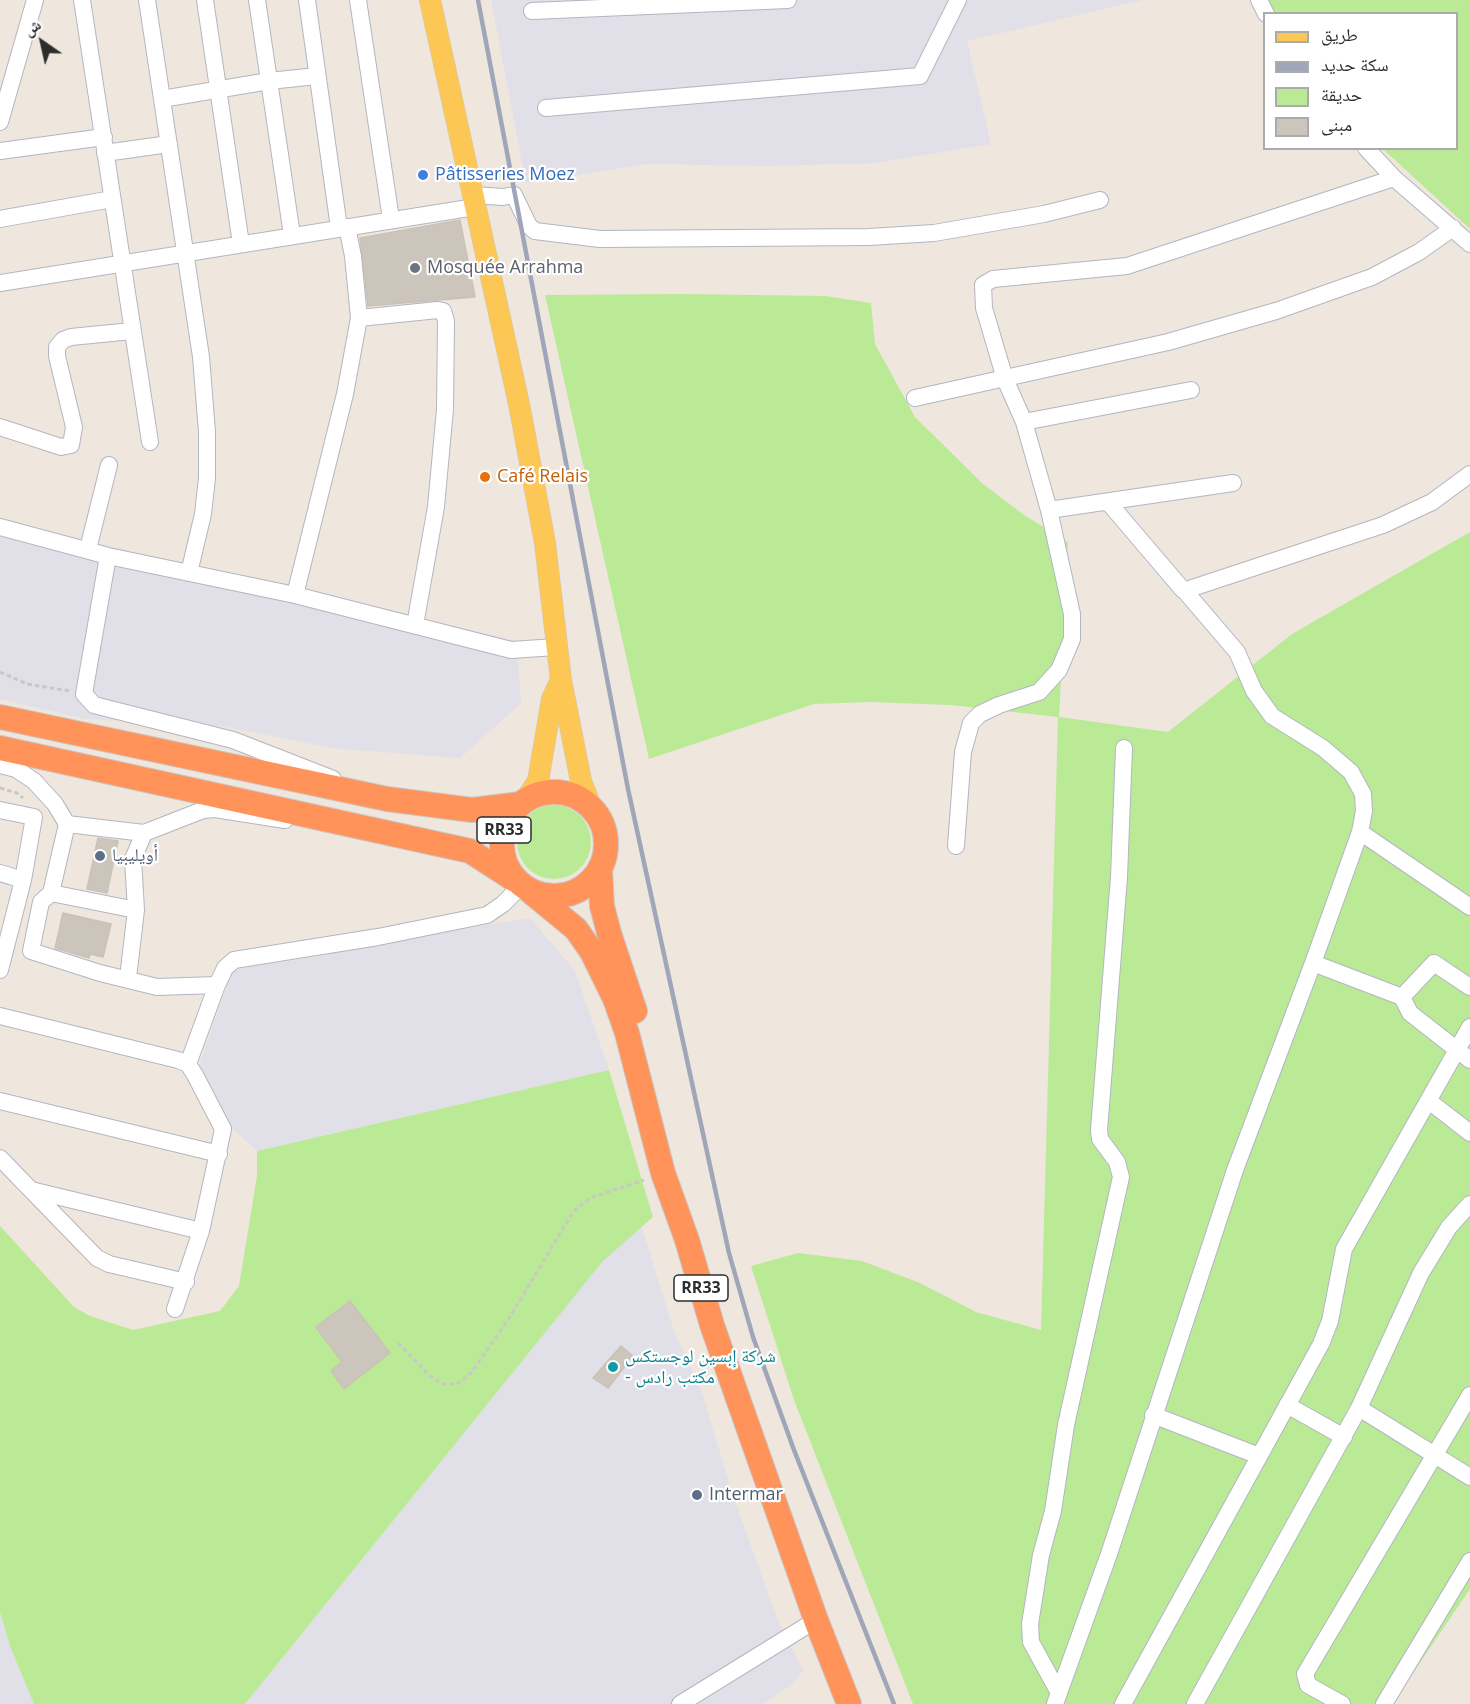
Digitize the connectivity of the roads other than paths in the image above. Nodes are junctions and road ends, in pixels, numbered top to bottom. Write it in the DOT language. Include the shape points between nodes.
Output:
graph roads {
  1 [pos="35,0"];
  2 [pos="82,0"];
  3 [pos="147,0"];
  4 [pos="205,0"];
  5 [pos="257,0"];
  6 [pos="307,0"];
  7 [pos="358,0"];
  8 [pos="430,0"];
  9 [pos="788,0"];
  10 [pos="958,0"];
  11 [pos="532,11"];
  12 [pos="317,76"];
  13 [pos="269,81"];
  14 [pos="217,89"];
  15 [pos="162,99"];
  16 [pos="546,108"];
  17 [pos="0,122"];
  18 [pos="169,144"];
  19 [pos="104,145"];
  20 [pos="0,150"];
  21 [pos="1368,150"];
  22 [pos="1394,178"];
  23 [pos="112,199"];
  24 [pos="1100,200"];
  25 [pos="474,201"];
  26 [pos="0,219"];
  27 [pos="391,219"];
  28 [pos="343,227"];
  29 [pos="1453,228"];
  30 [pos="292,235"];
  31 [pos="241,244"];
  32 [pos="1470,244"];
  33 [pos="185,252"];
  34 [pos="122,264"];
  35 [pos="0,283"];
  36 [pos="359,318"];
  37 [pos="132,331"];
  38 [pos="1005,379"];
  39 [pos="1191,390"];
  40 [pos="915,398"];
  41 [pos="1024,422"];
  42 [pos="0,427"];
  43 [pos="150,442"];
  44 [pos="109,465"];
  45 [pos="1470,474"];
  46 [pos="1233,483"];
  47 [pos="1108,502"];
  48 [pos="1049,510"];
  49 [pos="0,527"];
  50 [pos="88,549"];
  51 [pos="108,556"];
  52 [pos="189,573"];
  53 [pos="1184,590"];
  54 [pos="295,595"];
  55 [pos="415,625"];
  56 [pos="556,647"];
  57 [pos="561,681"];
  58 [pos="0,717"];
  59 [pos="0,748"];
  60 [pos="1124,748"];
  61 [pos="0,765"];
  62 [pos="387,799"];
  63 [pos="523,802"];
  64 [pos="591,807"];
  65 [pos="0,810"];
  66 [pos="318,818"];
  67 [pos="67,824"];
  68 [pos="1360,832"];
  69 [pos="144,833"];
  70 [pos="956,846"];
  71 [pos="600,869"];
  72 [pos="0,873"];
  73 [pos="23,880"];
  74 [pos="522,886"];
  75 [pos="51,893"];
  76 [pos="1470,907"];
  77 [pos="136,910"];
  78 [pos="2,950"];
  79 [pos="1313,963"];
  80 [pos="0,970"];
  81 [pos="128,978"];
  82 [pos="217,985"];
  83 [pos="1470,987"];
  84 [pos="1402,997"];
  85 [pos="0,1016"];
  86 [pos="1470,1027"];
  87 [pos="1463,1055"];
  88 [pos="188,1064"];
  89 [pos="0,1101"];
  90 [pos="1429,1101"];
  91 [pos="1470,1133"];
  92 [pos="219,1154"];
  93 [pos="0,1158"];
  94 [pos="31,1189"];
  95 [pos="1470,1204"];
  96 [pos="201,1231"];
  97 [pos="186,1282"];
  98 [pos="175,1309"];
  99 [pos="1470,1395"];
  100 [pos="1287,1405"];
  101 [pos="1359,1408"];
  102 [pos="1153,1415"];
  103 [pos="1344,1437"];
  104 [pos="1435,1454"];
  105 [pos="1259,1456"];
  106 [pos="1470,1477"];
  107 [pos="1470,1561"];
  108 [pos="816,1620"];
  109 [pos="1057,1699"];
  110 [pos="680,1704"];
  111 [pos="849,1704"];
  112 [pos="865,1704"];
  113 [pos="1123,1704"];
  114 [pos="1195,1704"];
  115 [pos="1342,1704"];
  116 [pos="1384,1704"];
  1 -- 17 [label="street"];
  2 -- 19 [label="street"];
  3 -- 15 [label="street"];
  4 -- 14 [label="street"];
  5 -- 13 [label="street"];
  6 -- 12 [label="street"];
  7 -- 27 [label="street"];
  8 -- 25 [label="main road, RR33"];
  9 -- 11 [label="street"];
  10 -- 16 [label="street" via="920,75"];
  12 -- 13 [label="street"];
  12 -- 28 [label="street"];
  13 -- 14 [label="street"];
  13 -- 30 [label="street"];
  14 -- 15 [label="street"];
  14 -- 31 [label="street"];
  15 -- 18 [label="street"];
  18 -- 19 [label="street"];
  18 -- 33 [label="street"];
  19 -- 20 [label="street"];
  19 -- 23 [label="street"];
  21 -- 22 [label="street"];
  22 -- 29 [label="street"];
  22 -- 38 [label="street" via="1127,266 993,279 982,285 981,294"];
  23 -- 26 [label="street"];
  23 -- 34 [label="street"];
  24 -- 25 [label="street" via="934,233 600,239 535,231 514,195"];
  25 -- 27 [label="street"];
  25 -- 56 [label="main road, RR33" via="536,492"];
  27 -- 28 [label="street"];
  28 -- 30 [label="street"];
  28 -- 36 [label="street" via="353,256"];
  29 -- 32 [label="street"];
  29 -- 38 [label="street" via="1372,277 1276,311 1168,342"];
  30 -- 31 [label="street"];
  31 -- 33 [label="street"];
  33 -- 34 [label="street"];
  33 -- 52 [label="street" via="201,357 207,432 203,513"];
  34 -- 35 [label="street"];
  34 -- 37 [label="street"];
  36 -- 54 [label="street" via="345,394"];
  36 -- 55 [label="street" via="438,310 443,311 446,321 445,409 436,507"];
  37 -- 42 [label="street" via="71,338 57,347 74,428 71,445 62,447"];
  37 -- 43 [label="street"];
  38 -- 40 [label="street"];
  38 -- 41 [label="street"];
  39 -- 41 [label="street"];
  41 -- 48 [label="street"];
  44 -- 50 [label="street"];
  45 -- 53 [label="street" via="1432,502 1383,525"];
  46 -- 47 [label="street"];
  47 -- 48 [label="street"];
  47 -- 53 [label="street"];
  48 -- 70 [label="street" via="1072,614 1072,639 1059,670 1039,692 999,705 980,714 972,723 963,752"];
  49 -- 50 [label="street"];
  50 -- 51 [label="street"];
  51 -- 52 [label="street"];
  51 -- 62 [label="street" via="84,694 94,705 232,740"];
  52 -- 54 [label="street"];
  53 -- 68 [label="street" via="1237,652 1254,691 1272,716 1323,748 1351,772 1363,794"];
  54 -- 55 [label="street"];
  55 -- 56 [label="street" via="511,650"];
  56 -- 57 [label="main road, RR33"];
  57 -- 63 [label="main road, RR33" via="552,699 537,781"];
  57 -- 64 [label="main road, RR33" via="581,781"];
  58 -- 62 [label="highway"];
  59 -- 66 [label="highway"];
  60 -- 109 [label="street" via="1119,877 1099,1130 1100,1139 1120,1169 1120,1184 1066,1425 1030,1624 1031,1642"];
  61 -- 67 [label="street" via="27,774 55,804"];
  62 -- 63 [label="highway" via="472,810"];
  63 -- 64 [label="highway, RR33" via="550,792 565,793"];
  63 -- 74 [label="highway, RR33" via="502,834 503,858"];
  64 -- 71 [label="highway, RR33" via="606,836"];
  65 -- 73 [label="street" via="34,817"];
  66 -- 69 [label="street" via="267,819 214,809"];
  66 -- 74 [label="highway" via="470,851"];
  67 -- 69 [label="street"];
  67 -- 75 [label="street"];
  68 -- 76 [label="street"];
  68 -- 79 [label="street"];
  69 -- 77 [label="street" via="133,859"];
  71 -- 74 [label="highway" via="590,882 562,896 546,896"];
  71 -- 112 [label="highway, RR33" via="609,933 642,1030 677,1170 700,1228 723,1325"];
  72 -- 73 [label="street"];
  73 -- 78 [label="street"];
  74 -- 82 [label="street" via="487,915 234,960"];
  74 -- 108 [label="highway, RR33" via="576,929 615,999 663,1173 711,1325"];
  75 -- 77 [label="street"];
  75 -- 81 [label="street" via="41,902 31,951"];
  77 -- 81 [label="street"];
  78 -- 80 [label="street"];
  79 -- 84 [label="street"];
  79 -- 102 [label="street" via="1235,1170"];
  81 -- 82 [label="street" via="157,987"];
  82 -- 88 [label="street"];
  83 -- 84 [label="street" via="1434,963"];
  84 -- 87 [label="street" via="1410,1013"];
  85 -- 88 [label="street"];
  86 -- 87 [label="street"];
  87 -- 90 [label="street"];
  88 -- 92 [label="street" via="223,1129"];
  89 -- 92 [label="street"];
  90 -- 91 [label="street"];
  90 -- 100 [label="street" via="1344,1249 1330,1321"];
  92 -- 96 [label="street"];
  93 -- 94 [label="street"];
  94 -- 96 [label="street"];
  94 -- 97 [label="street" via="97,1258"];
  95 -- 101 [label="street" via="1449,1227 1421,1273"];
  96 -- 97 [label="street"];
  97 -- 98 [label="street"];
  99 -- 104 [label="street"];
  100 -- 103 [label="street"];
  100 -- 105 [label="street"];
  101 -- 103 [label="street"];
  101 -- 104 [label="street"];
  102 -- 105 [label="street"];
  102 -- 109 [label="street"];
  103 -- 114 [label="street"];
  104 -- 106 [label="street"];
  104 -- 115 [label="street" via="1305,1674 1308,1685"];
  105 -- 113 [label="street"];
  107 -- 116 [label="street"];
  108 -- 110 [label="street"];
  108 -- 111 [label="highway, RR33"];
}
